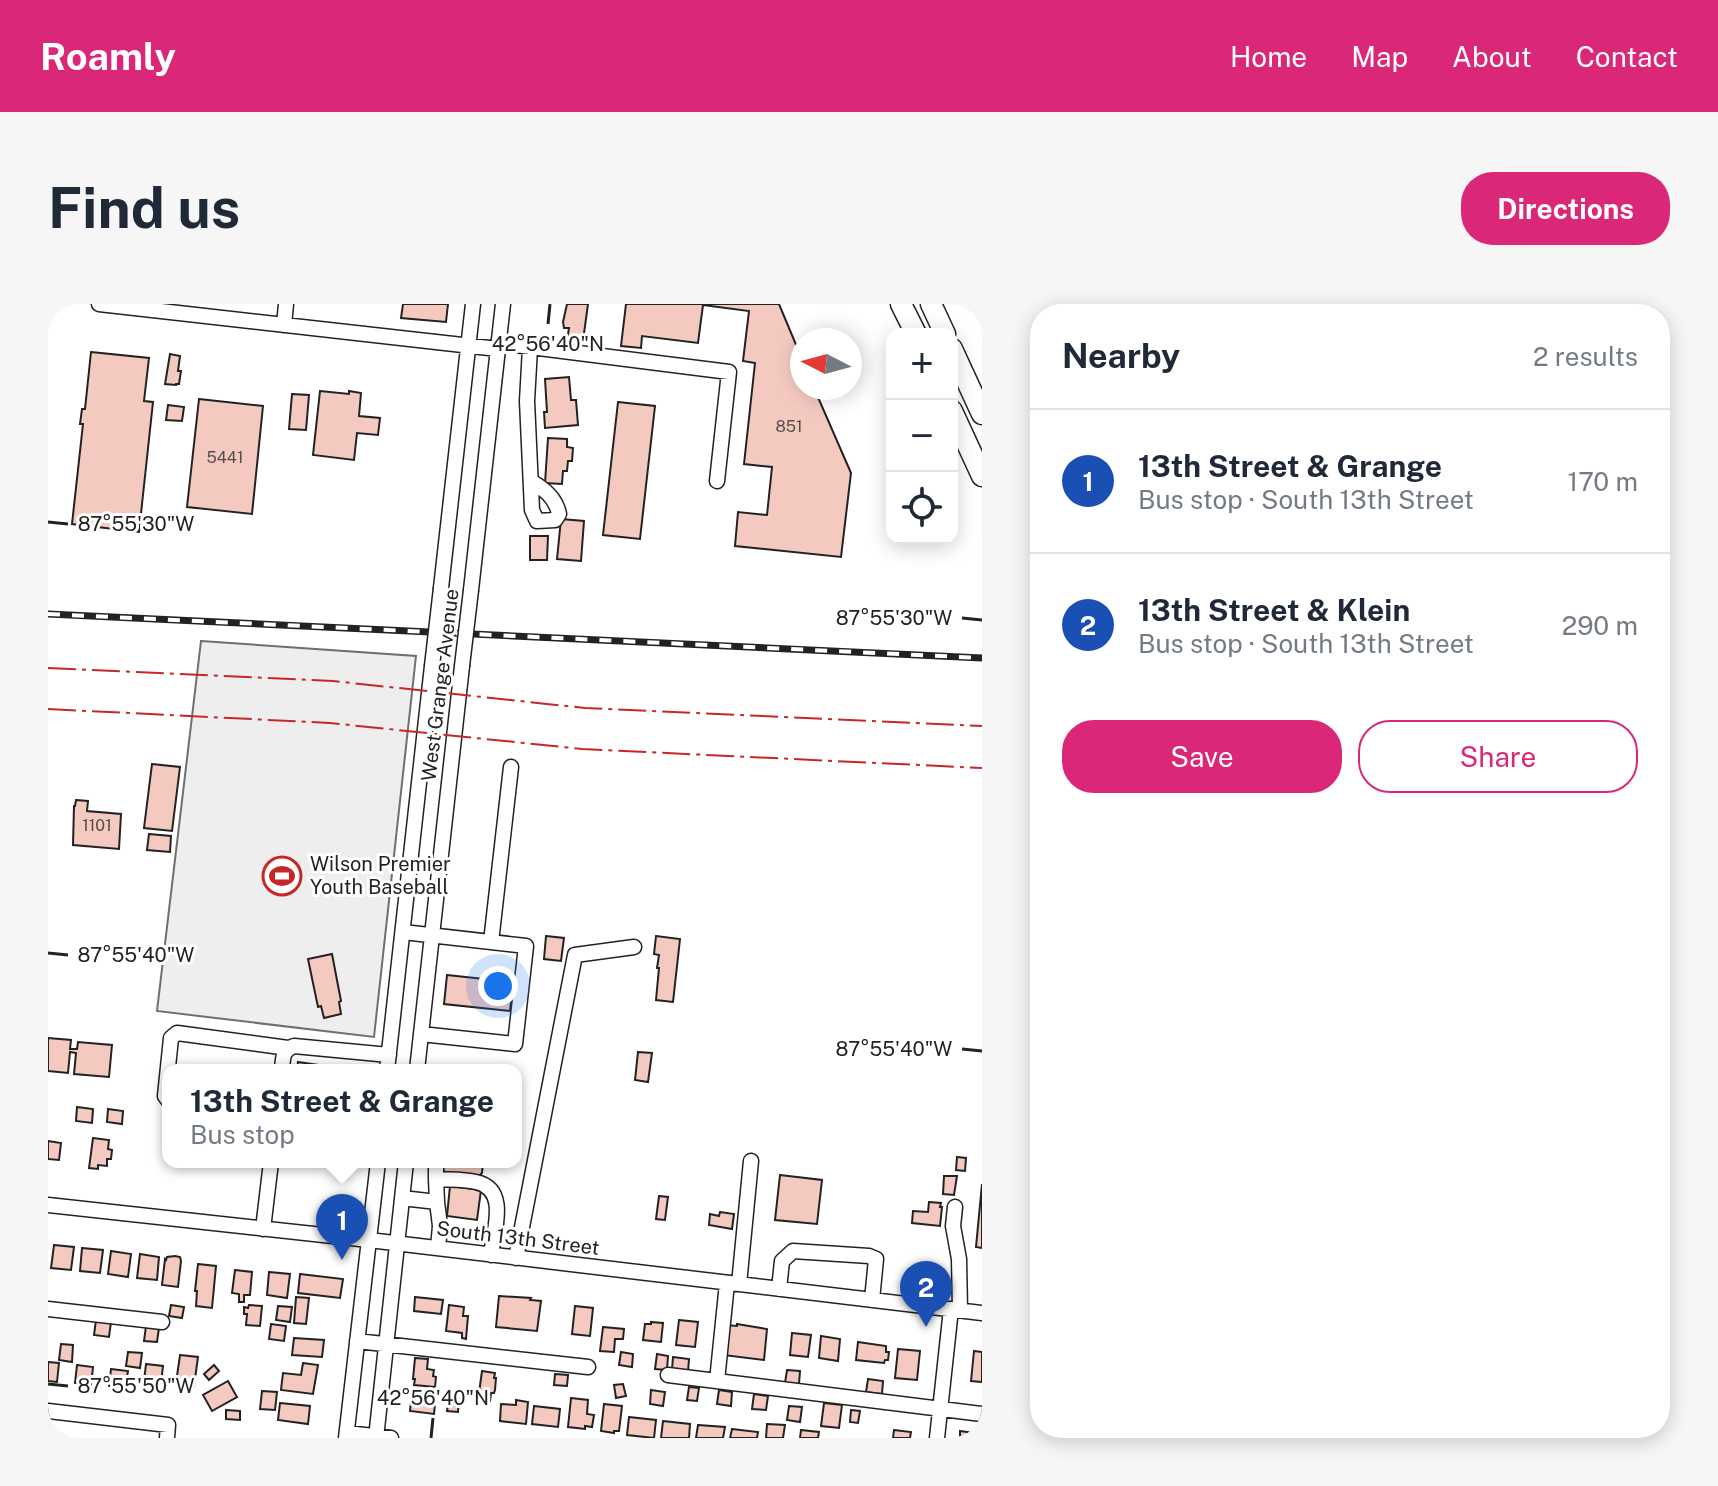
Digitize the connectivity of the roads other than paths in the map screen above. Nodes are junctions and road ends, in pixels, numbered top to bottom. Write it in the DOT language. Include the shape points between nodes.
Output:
graph roads {
  1 [pos="99,304"];
  2 [pos="286,304"];
  3 [pos="473,304"];
  4 [pos="503,304"];
  5 [pos="901,304"];
  6 [pos="931,304"];
  7 [pos="284,325"];
  8 [pos="913,328"];
  9 [pos="942,328"];
  10 [pos="469,345"];
  11 [pos="498,346"];
  12 [pos="530,348"];
  13 [pos="958,362"];
  14 [pos="982,414"];
  15 [pos="958,424"];
  16 [pos="982,476"];
  17 [pos="531,481"];
  18 [pos="717,481"];
  19 [pos="511,767"];
  20 [pos="403,932"];
  21 [pos="432,936"];
  22 [pos="491,942"];
  23 [pos="634,947"];
  24 [pos="421,1034"];
  25 [pos="288,1048"];
  26 [pos="388,1062"];
  27 [pos="168,1064"];
  28 [pos="283,1064"];
  29 [pos="418,1064"];
  30 [pos="751,1161"];
  31 [pos="270,1168"];
  32 [pos="377,1168"];
  33 [pos="405,1168"];
  34 [pos="436,1168"];
  35 [pos="436,1179"];
  36 [pos="402,1198"];
  37 [pos="437,1202"];
  38 [pos="48,1205"];
  39 [pos="955,1207"];
  40 [pos="263,1229"];
  41 [pos="369,1240"];
  42 [pos="397,1244"];
  43 [pos="438,1248"];
  44 [pos="491,1255"];
  45 [pos="516,1258"];
  46 [pos="733,1283"];
  47 [pos="779,1289"];
  48 [pos="872,1300"];
  49 [pos="48,1309"];
  50 [pos="955,1310"];
  51 [pos="982,1313"];
  52 [pos="162,1322"];
  53 [pos="357,1341"];
  54 [pos="386,1345"];
  55 [pos="588,1367"];
  56 [pos="668,1375"];
  57 [pos="717,1381"];
  58 [pos="940,1409"];
  59 [pos="48,1411"];
  60 [pos="982,1414"];
  61 [pos="168,1432"];
  62 [pos="346,1435"];
  63 [pos="381,1437"];
  64 [pos="937,1438"];
  1 -- 7 [label="street"];
  2 -- 7 [label="street"];
  3 -- 10 [label="street, West Grange Avenue"];
  4 -- 11 [label="street, West Grange Avenue"];
  5 -- 8 [label="highway"];
  6 -- 9 [label="highway"];
  7 -- 10 [label="street"];
  10 -- 11 [label="street"];
  10 -- 20 [label="street, West Grange Avenue, bridge"];
  11 -- 12 [label="street"];
  11 -- 21 [label="street, West Grange Avenue, bridge"];
  12 -- 17 [label="street"];
  12 -- 18 [label="street" via="729,372"];
  13 -- 14 [label="highway"];
  15 -- 16 [label="highway"];
  19 -- 22 [label="street"];
  20 -- 21 [label="street"];
  20 -- 26 [label="street, West Grange Avenue"];
  21 -- 22 [label="street"];
  21 -- 24 [label="street, West Grange Avenue"];
  22 -- 24 [label="street" via="526,946 515,1044"];
  23 -- 45 [label="street" via="575,955"];
  24 -- 29 [label="street, West Grange Avenue"];
  25 -- 26 [label="street"];
  25 -- 27 [label="street" via="177,1033 171,1038"];
  25 -- 28 [label="street"];
  30 -- 46 [label="street"];
  31 -- 40 [label="street"];
  32 -- 41 [label="street"];
  33 -- 36 [label="street"];
  34 -- 35 [label="street"];
  35 -- 37 [label="street"];
  35 -- 44 [label="street" via="491,1188 497,1200"];
  36 -- 37 [label="street"];
  36 -- 42 [label="street"];
  37 -- 43 [label="street"];
  38 -- 40 [label="street, South 13th Street"];
  39 -- 50 [label="street"];
  40 -- 41 [label="street, South 13th Street"];
  41 -- 42 [label="street, South 13th Street"];
  41 -- 53 [label="street"];
  42 -- 43 [label="street, South 13th Street"];
  42 -- 54 [label="street"];
  43 -- 44 [label="street, South 13th Street"];
  44 -- 45 [label="street, South 13th Street"];
  45 -- 46 [label="street, South 13th Street"];
  46 -- 47 [label="street, South 13th Street"];
  46 -- 57 [label="street"];
  47 -- 48 [label="street, South 13th Street"];
  47 -- 48 [label="street" via="782,1261 793,1251 869,1256 876,1259"];
  48 -- 50 [label="street, South 13th Street"];
  49 -- 52 [label="street"];
  50 -- 51 [label="street, South 13th Street"];
  50 -- 58 [label="street"];
  53 -- 54 [label="street"];
  53 -- 62 [label="street"];
  54 -- 55 [label="street"];
  54 -- 63 [label="street"];
  56 -- 57 [label="street"];
  57 -- 58 [label="street"];
  58 -- 60 [label="street"];
  58 -- 64 [label="street"];
  59 -- 61 [label="street"];
  62 -- 63 [label="street"];
}
